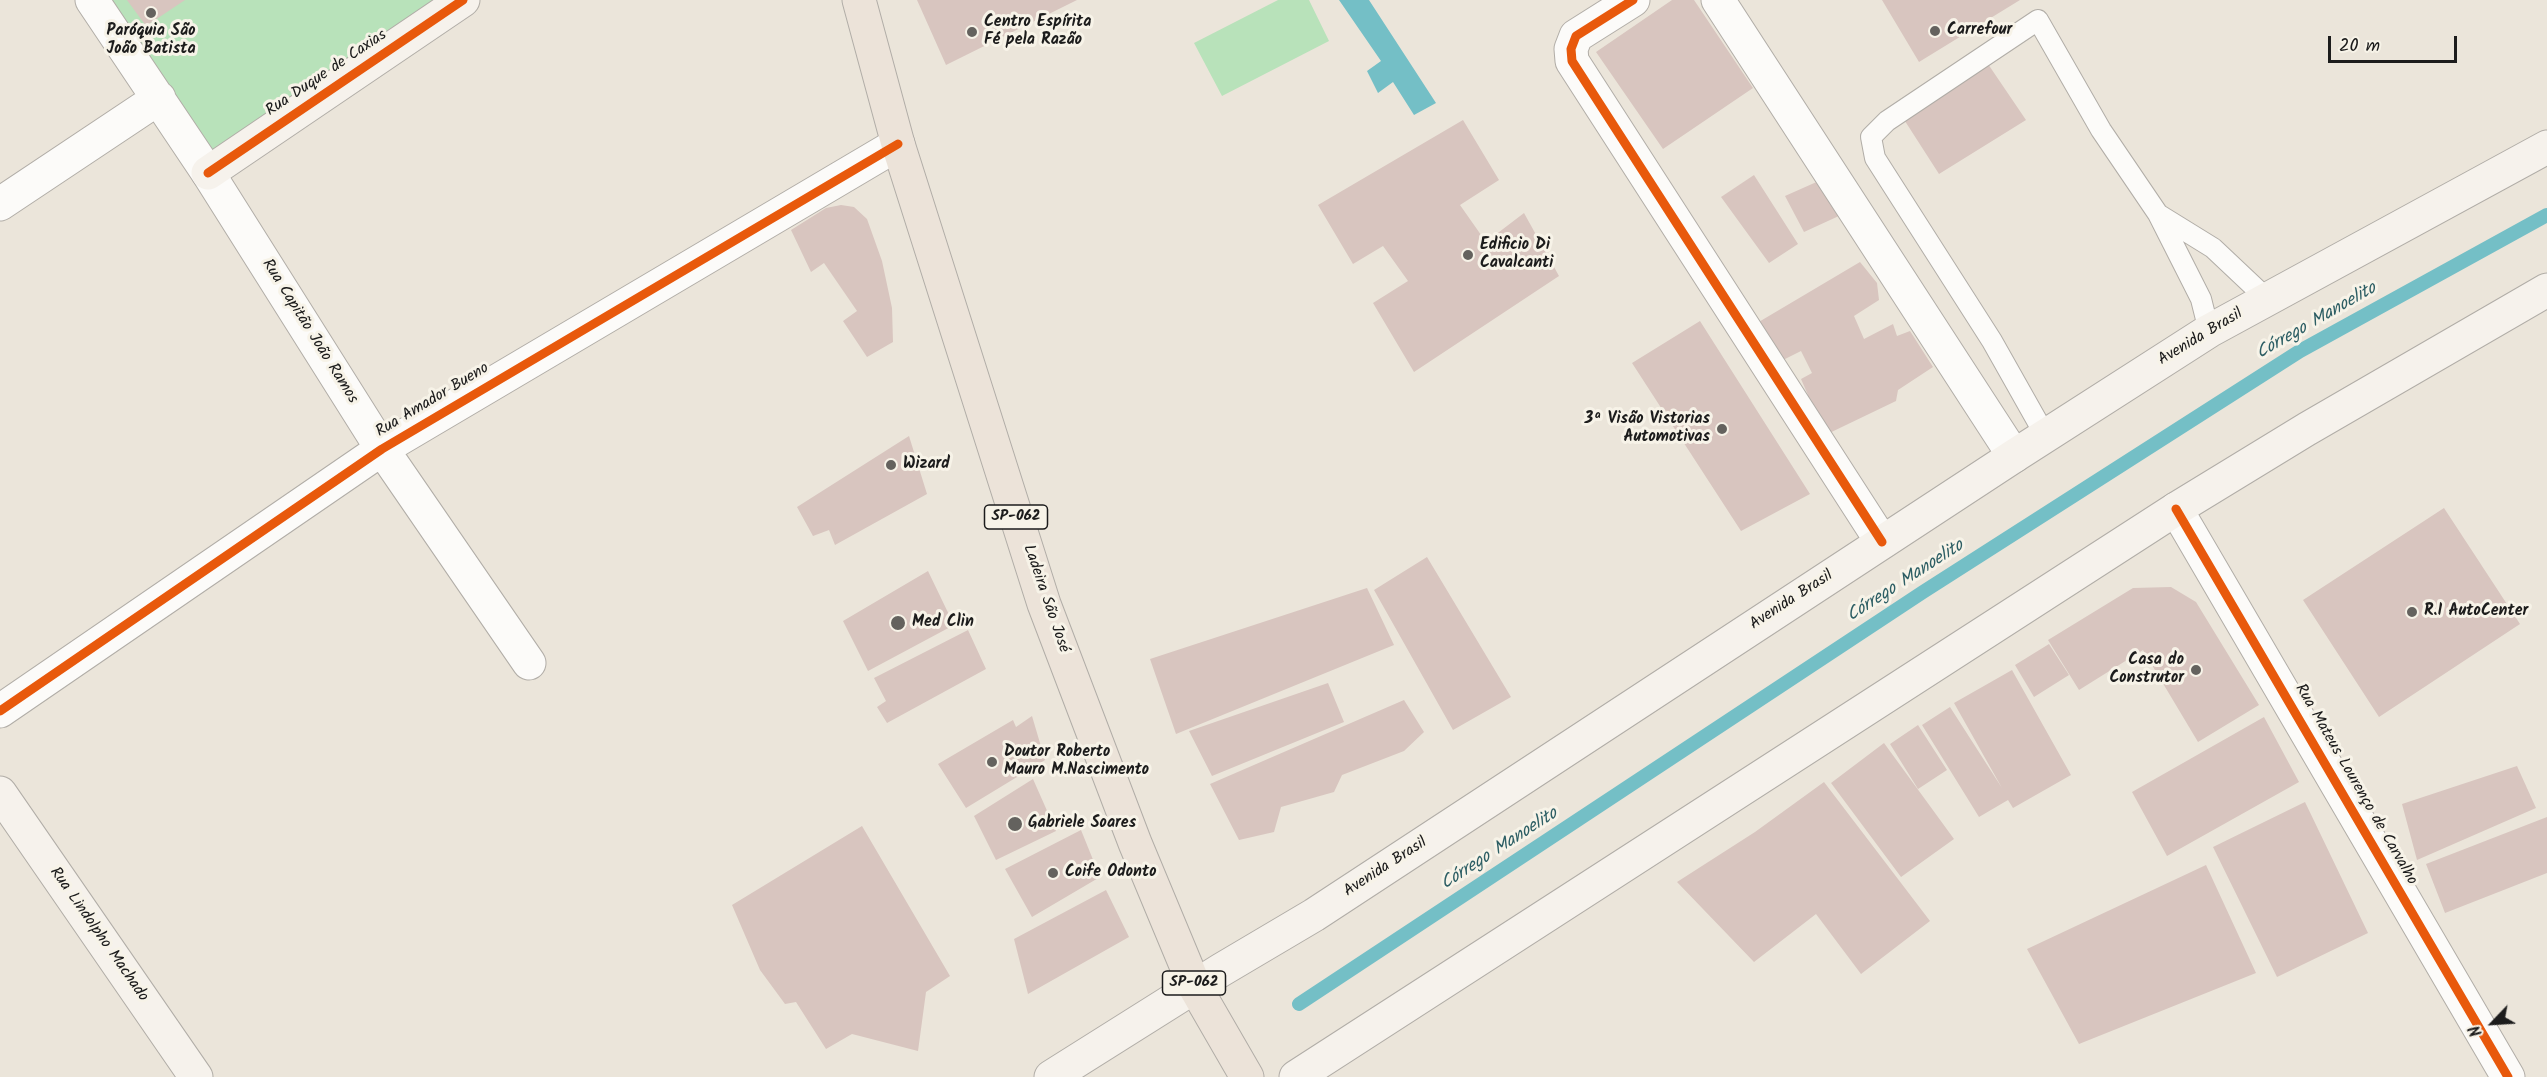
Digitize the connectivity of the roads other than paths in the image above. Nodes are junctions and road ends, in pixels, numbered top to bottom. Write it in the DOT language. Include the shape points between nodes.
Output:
graph roads {
  1 [pos="92,0"];
  2 [pos="463,0"];
  3 [pos="859,0"];
  4 [pos="1633,0"];
  5 [pos="1718,0"];
  6 [pos="159,98"];
  7 [pos="898,144"];
  8 [pos="2547,147"];
  9 [pos="208,173"];
  10 [pos="0,204"];
  11 [pos="2158,214"];
  12 [pos="2547,290"];
  13 [pos="2266,298"];
  14 [pos="2209,331"];
  15 [pos="2045,435"];
  16 [pos="382,448"];
  17 [pos="2014,456"];
  18 [pos="2176,508"];
  19 [pos="1882,542"];
  20 [pos="529,663"];
  21 [pos="0,711"];
  22 [pos="0,793"];
  23 [pos="1195,987"];
  24 [pos="196,1077"];
  25 [pos="1051,1077"];
  26 [pos="1247,1077"];
  27 [pos="1296,1077"];
  28 [pos="2508,1077"];
  1 -- 6 [label="street, Rua Capitão João Ramos"];
  2 -- 9 [label="main road, Rua Duque de Caxias"];
  3 -- 7 [label="main road, Ladeira São José / SP-062"];
  4 -- 19 [label="street" via="1576,36 1572,61"];
  5 -- 17 [label="street"];
  6 -- 9 [label="street, Rua Capitão João Ramos"];
  6 -- 10 [label="street"];
  7 -- 16 [label="street, Rua Amador Bueno"];
  7 -- 23 [label="main road, Ladeira São José / SP-062" via="1044,604 1135,843"];
  8 -- 13 [label="main road, Avenida Brasil"];
  9 -- 16 [label="street, Rua Capitão João Ramos"];
  11 -- 13 [label="lane" via="2213,248"];
  11 -- 14 [label="lane" via="2201,298"];
  11 -- 15 [label="lane" via="2102,130 2038,20 1887,121 1871,137 1875,158 1992,341"];
  12 -- 18 [label="main road"];
  13 -- 14 [label="main road, Avenida Brasil"];
  14 -- 15 [label="main road, Avenida Brasil"];
  15 -- 17 [label="main road, Avenida Brasil"];
  16 -- 20 [label="street, Rua Capitão João Ramos"];
  16 -- 21 [label="street, Rua Amador Bueno"];
  17 -- 19 [label="main road, Avenida Brasil"];
  18 -- 27 [label="main road"];
  18 -- 28 [label="street, Rua Mateus Lourenço de Carvalho"];
  19 -- 23 [label="main road, Avenida Brasil" via="1314,915"];
  22 -- 24 [label="main road, Rua Lindolpho Machado"];
  23 -- 25 [label="main road, Avenida Brasil"];
  23 -- 26 [label="main road, Ladeira São José / SP-062"];
}
